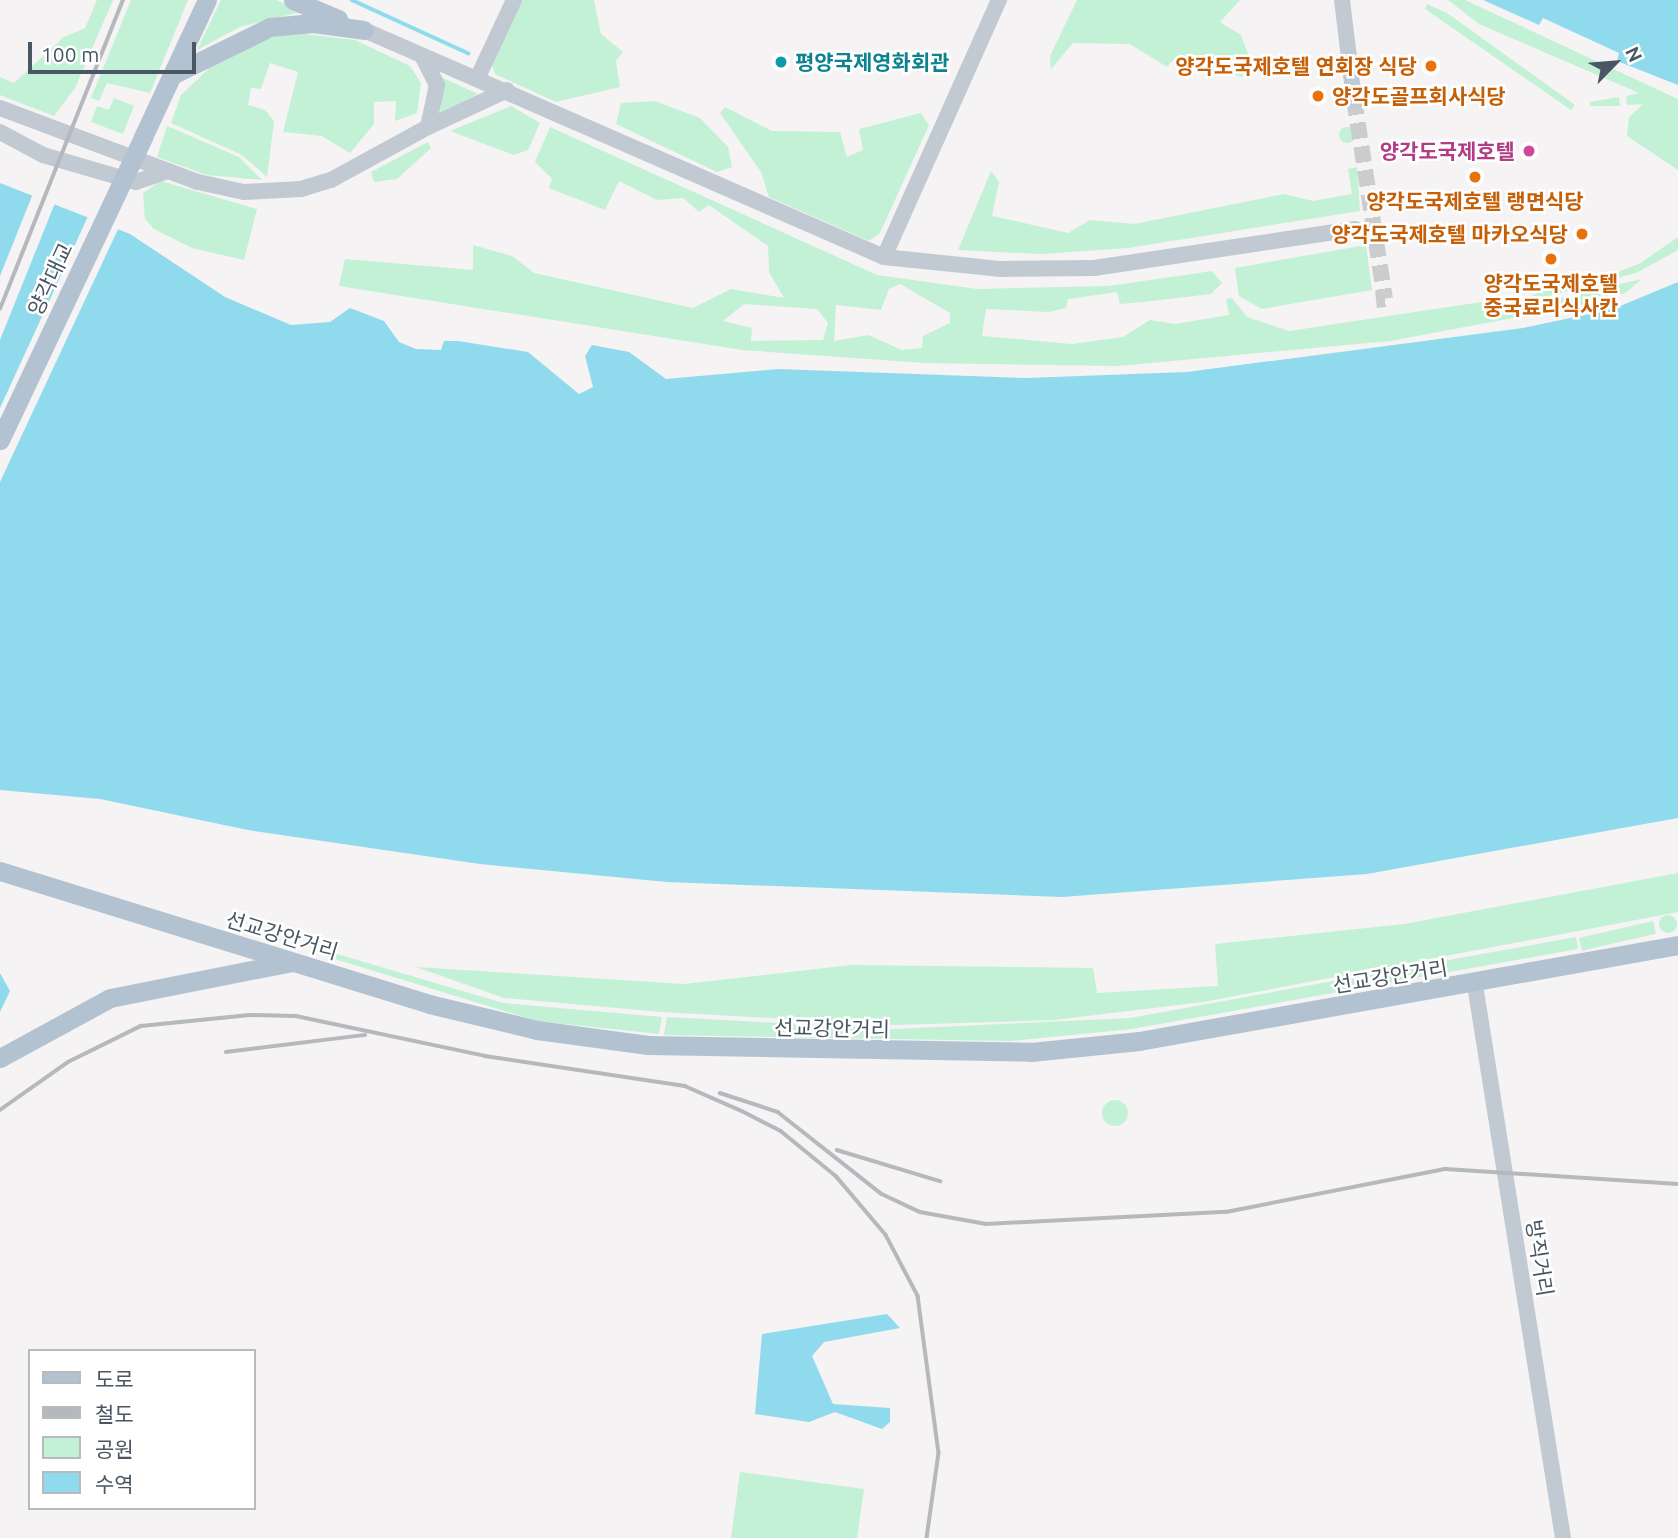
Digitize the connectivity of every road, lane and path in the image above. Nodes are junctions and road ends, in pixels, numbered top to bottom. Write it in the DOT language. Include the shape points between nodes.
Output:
graph roads {
  1 [pos="207,0"];
  2 [pos="293,0"];
  3 [pos="329,0"];
  4 [pos="514,0"];
  5 [pos="999,0"];
  6 [pos="1342,0"];
  7 [pos="365,30"];
  8 [pos="423,57"];
  9 [pos="172,75"];
  10 [pos="477,79"];
  11 [pos="507,90"];
  12 [pos="1354,99"];
  13 [pos="0,108"];
  14 [pos="428,127"];
  15 [pos="0,132"];
  16 [pos="168,171"];
  17 [pos="1355,229"];
  18 [pos="884,257"];
  19 [pos="0,440"];
  20 [pos="0,871"];
  21 [pos="1678,946"];
  22 [pos="291,962"];
  23 [pos="1475,985"];
  24 [pos="0,1058"];
  25 [pos="1563,1538"];
  1 -- 9 [label="main road, 양각대교"];
  2 -- 7 [label="main road"];
  3 -- 7 [label="main road"];
  4 -- 10 [label="street"];
  5 -- 18 [label="street"];
  6 -- 12 [label="street"];
  7 -- 8 [label="street"];
  7 -- 9 [label="main road" via="313,23 270,27"];
  8 -- 10 [label="street"];
  8 -- 14 [label="street" via="437,85"];
  9 -- 19 [label="main road, 양각대교, bridge"];
  10 -- 11 [label="street"];
  11 -- 14 [label="street"];
  11 -- 18 [label="street"];
  13 -- 16 [label="street"];
  14 -- 16 [label="street" via="331,180 301,189 244,192"];
  15 -- 16 [label="street" via="43,155 136,181"];
  17 -- 18 [label="street" via="1094,268 1001,270"];
  20 -- 22 [label="main road, 선교강안거리"];
  21 -- 23 [label="main road, 선교강안거리"];
  22 -- 23 [label="main road, 선교강안거리" via="429,1004 586,1038 862,1052 1031,1052 1139,1041"];
  22 -- 24 [label="main road" via="110,998"];
  23 -- 25 [label="street, 방직거리"];
}
